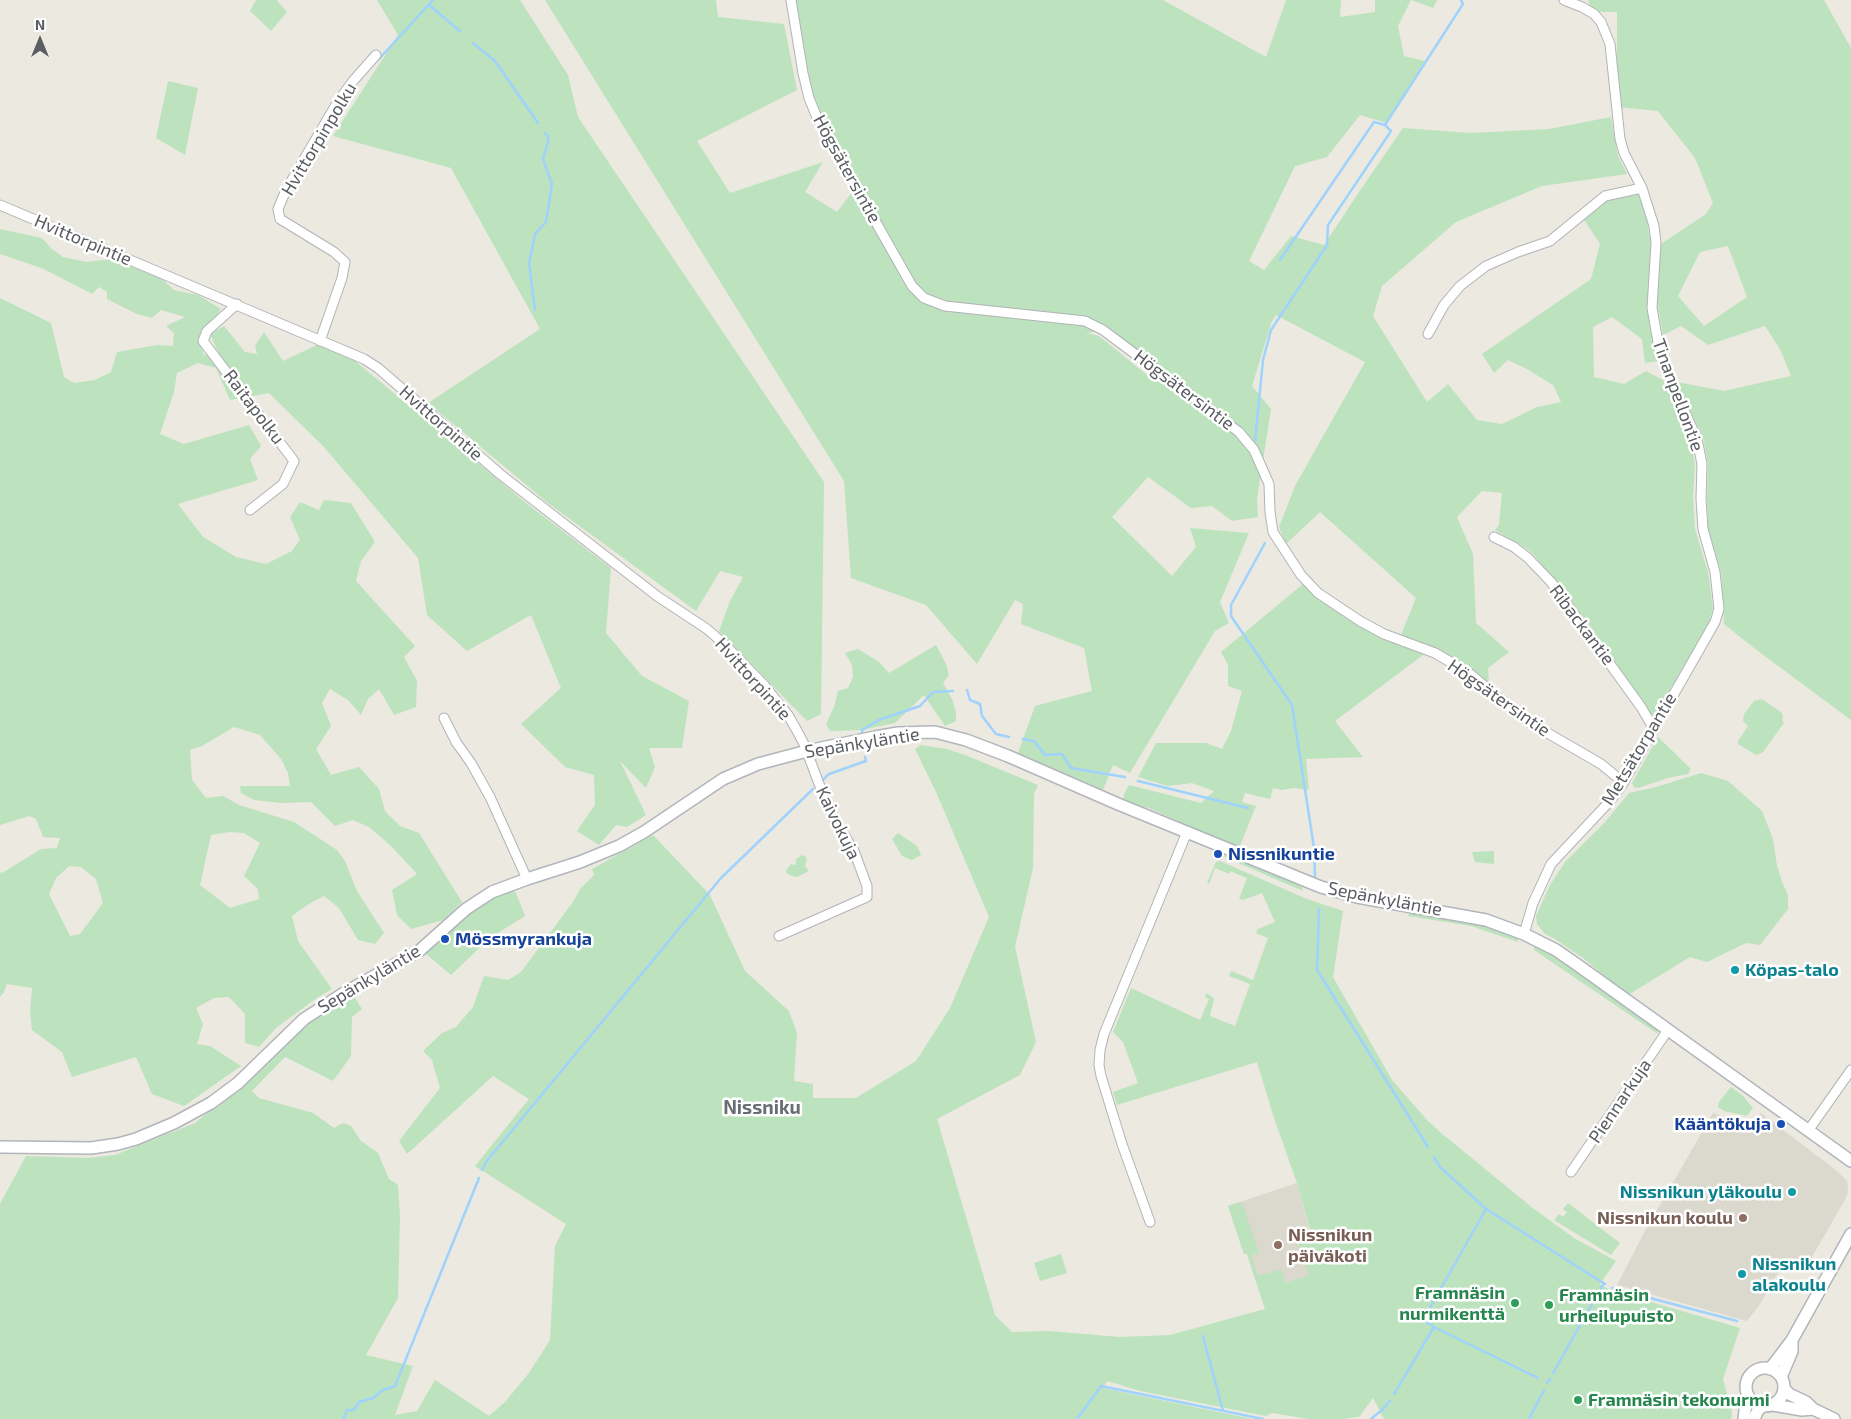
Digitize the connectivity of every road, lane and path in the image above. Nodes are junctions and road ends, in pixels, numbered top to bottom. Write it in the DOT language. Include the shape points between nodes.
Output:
graph roads {
  1 [pos="791,0"];
  2 [pos="1564,0"];
  3 [pos="376,55"];
  4 [pos="1642,188"];
  5 [pos="0,205"];
  6 [pos="237,304"];
  7 [pos="1428,334"];
  8 [pos="320,341"];
  9 [pos="250,510"];
  10 [pos="1494,537"];
  11 [pos="1719,610"];
  12 [pos="444,718"];
  13 [pos="1654,729"];
  14 [pos="806,751"];
  15 [pos="1623,782"];
  16 [pos="1187,832"];
  17 [pos="527,878"];
  18 [pos="1524,934"];
  19 [pos="779,936"];
  20 [pos="1668,1030"];
  21 [pos="1851,1070"];
  22 [pos="1808,1131"];
  23 [pos="0,1147"];
  24 [pos="1851,1162"];
  25 [pos="1571,1172"];
  26 [pos="1150,1222"];
  27 [pos="1851,1234"];
  28 [pos="1792,1340"];
  29 [pos="1770,1369"];
  30 [pos="1781,1377"];
  31 [pos="1784,1388"];
  32 [pos="1747,1394"];
  33 [pos="1768,1405"];
  34 [pos="1813,1409"];
  35 [pos="1744,1419"];
  36 [pos="1754,1419"];
  37 [pos="1834,1419"];
  1 -- 15 [label="street, Högsätersintie" via="803,73 818,120 912,286 924,298 945,306 1085,321 1103,330 1239,432 1254,450 1269,484 1273,532 1301,575 1318,593 1384,634 1434,653 1469,673 1532,724 1601,764"];
  2 -- 4 [label="street, Tinanpellontie" via="1594,14 1601,22 1610,44 1615,74 1620,139"];
  3 -- 8 [label="street, Hvittorpinpolku" via="337,103 278,209 280,219 346,262"];
  4 -- 7 [label="street" via="1605,196 1550,241 1486,266 1460,286 1444,305"];
  4 -- 11 [label="street, Tinanpellontie" via="1656,243 1652,295 1656,331 1665,368 1697,439 1702,464 1703,529 1715,572"];
  5 -- 6 [label="street, Hvittorpintie"];
  6 -- 8 [label="street, Hvittorpintie"];
  6 -- 9 [label="street, Raitapolku" via="208,331 203,341 294,461 283,484"];
  8 -- 14 [label="street, Hvittorpintie" via="378,368 500,474 658,596 707,629 764,685 788,715"];
  10 -- 13 [label="street, Ribackantie" via="1521,552 1550,582 1642,707"];
  11 -- 13 [label="street, Metsätorpantie"];
  12 -- 17 [label="street" via="490,797"];
  13 -- 15 [label="street, Metsätorpantie"];
  14 -- 16 [label="street, Sepänkyläntie" via="898,733 950,735 1008,756"];
  14 -- 17 [label="street, Sepänkyläntie" via="736,772 619,846"];
  14 -- 19 [label="street, Kaivokuja" via="834,820 854,851 867,886 867,897"];
  15 -- 18 [label="street, Metsätorpantie" via="1610,802 1551,864 1533,903"];
  16 -- 18 [label="street, Sepänkyläntie" via="1332,891 1486,920"];
  16 -- 26 [label="street" via="1100,1050 1101,1076"];
  17 -- 23 [label="street, Sepänkyläntie" via="492,892 466,909 419,951 317,1010 289,1032 238,1083 196,1113 118,1144 91,1148"];
  18 -- 20 [label="street, Sepänkyläntie" via="1564,956"];
  20 -- 22 [label="street, Sepänkyläntie"];
  20 -- 25 [label="street, Piennarkuja"];
  21 -- 22 [label="street"];
  22 -- 24 [label="street, Sepänkyläntie"];
  27 -- 28 [label="street"];
  28 -- 29 [label="street"];
  28 -- 30 [label="street" via="1792,1351"];
  29 -- 30 [label="street"];
  29 -- 32 [label="street" via="1752,1373 1746,1384"];
  30 -- 31 [label="street"];
  31 -- 33 [label="street" via="1779,1400"];
  31 -- 34 [label="street"];
  32 -- 33 [label="street" via="1751,1400"];
  32 -- 35 [label="street"];
  33 -- 34 [label="street"];
  33 -- 36 [label="street" via="1758,1410"];
  34 -- 37 [label="street"];
}
